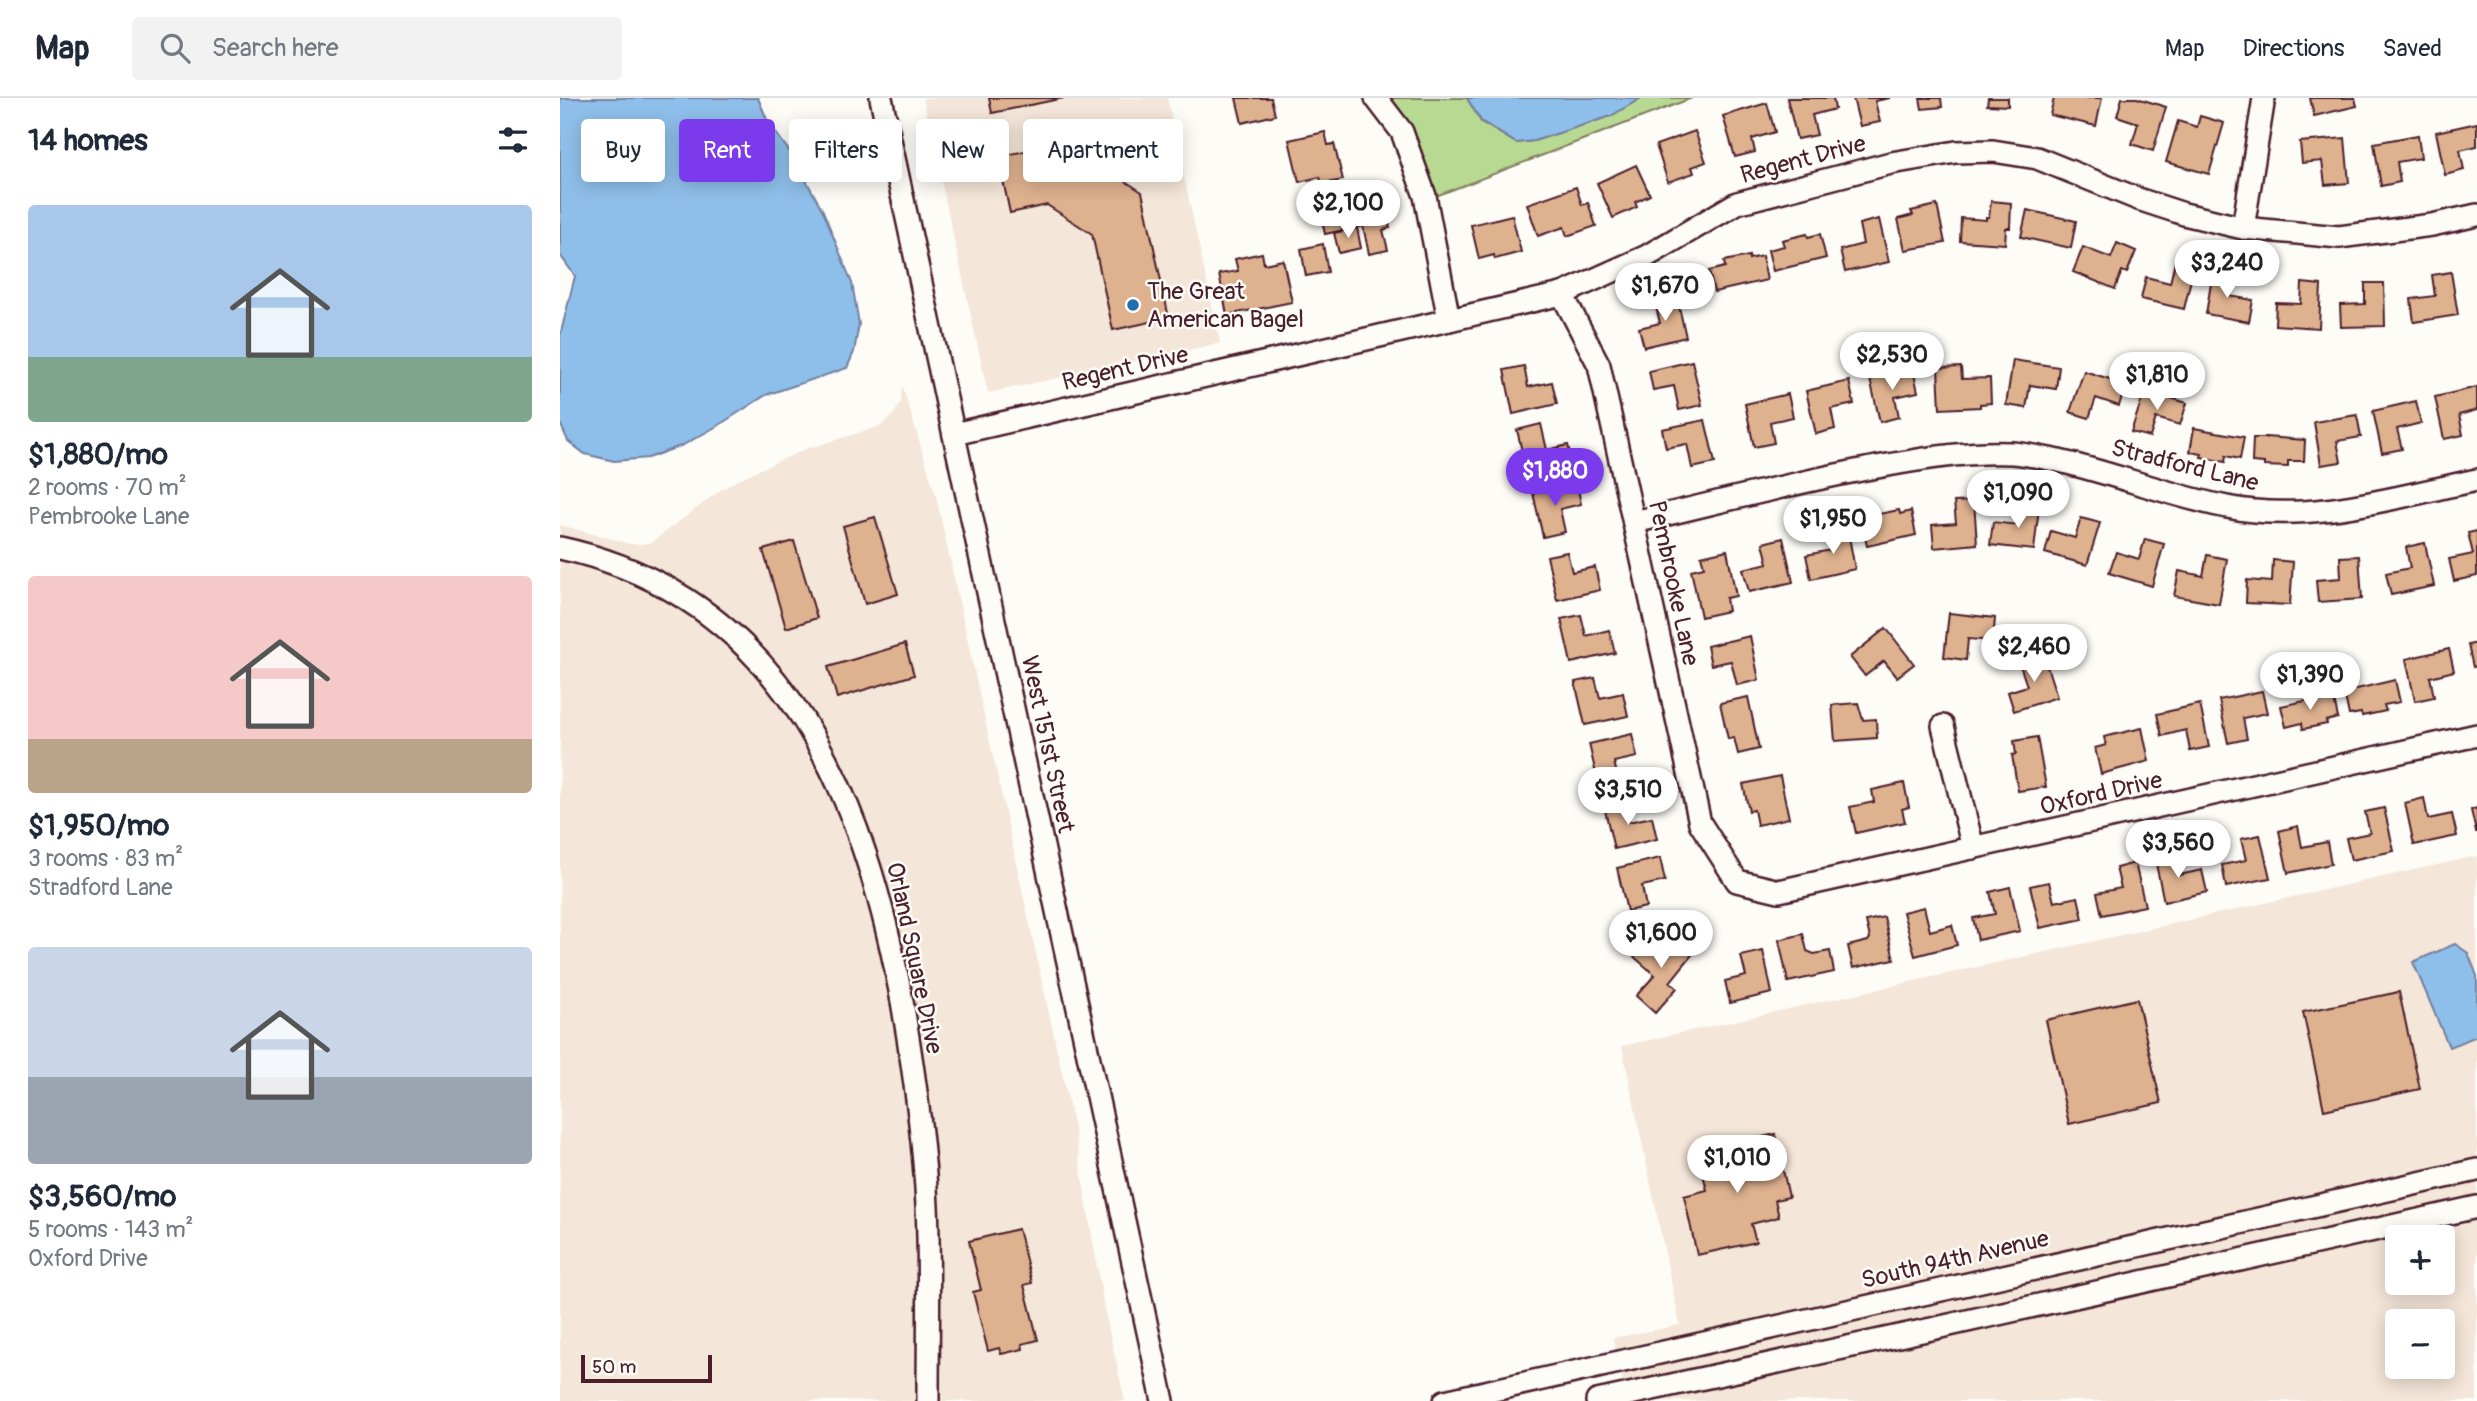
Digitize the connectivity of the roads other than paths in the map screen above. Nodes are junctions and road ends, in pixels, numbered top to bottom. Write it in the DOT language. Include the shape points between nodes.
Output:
graph roads {
  1 [pos="881,98"];
  2 [pos="1377,98"];
  3 [pos="2264,98"];
  4 [pos="2477,215"];
  5 [pos="2243,228"];
  6 [pos="1562,294"];
  7 [pos="1449,320"];
  8 [pos="954,435"];
  9 [pos="2477,480"];
  10 [pos="1634,522"];
  11 [pos="560,548"];
  12 [pos="1943,726"];
  13 [pos="2477,735"];
  14 [pos="1973,848"];
  15 [pos="1737,881"];
  16 [pos="2477,1170"];
  17 [pos="2477,1207"];
  18 [pos="1160,1396"];
  19 [pos="929,1401"];
  20 [pos="1445,1401"];
  21 [pos="1597,1401"];
  1 -- 8 [label="street, West 151st Street"];
  2 -- 7 [label="street" via="1402,132 1425,196"];
  3 -- 5 [label="street"];
  4 -- 5 [label="street, Regent Drive" via="2339,237"];
  5 -- 6 [label="street, Regent Drive" via="2138,199 2037,158 1956,152 1891,163 1738,203 1647,256"];
  6 -- 7 [label="street, Regent Drive"];
  6 -- 10 [label="street, Pembrooke Lane" via="1599,365"];
  7 -- 8 [label="street, Regent Drive"];
  8 -- 18 [label="street, West 151st Street"];
  9 -- 10 [label="street, Stradford Lane" via="2341,509 2281,513 2228,508 2039,457 1966,453 1835,475"];
  10 -- 15 [label="street, Pembrooke Lane" via="1700,823"];
  11 -- 19 [label="street, Orland Square Drive" via="666,586 722,625 782,686 839,784 884,914 913,1066 927,1207"];
  12 -- 14 [label="street"];
  13 -- 14 [label="street, Oxford Drive"];
  14 -- 15 [label="street, Oxford Drive" via="1779,891"];
  16 -- 20 [label="street, South 94th Avenue"];
  17 -- 21 [label="street"];
}
